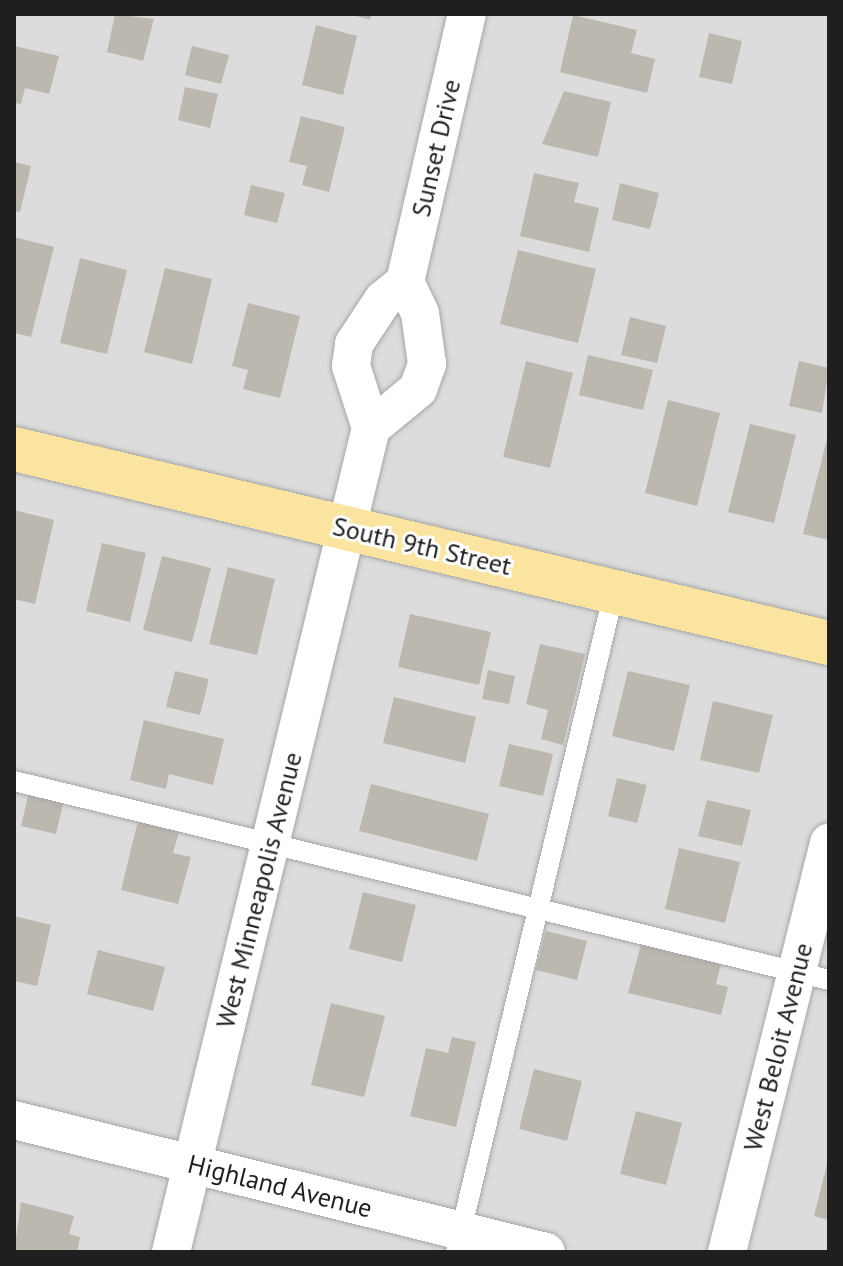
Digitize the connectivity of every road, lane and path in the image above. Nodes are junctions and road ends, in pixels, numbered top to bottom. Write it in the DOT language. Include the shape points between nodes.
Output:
graph roads {
  1 [pos="467,14"];
  2 [pos="405,282"];
  3 [pos="371,428"];
  4 [pos="14,449"];
  5 [pos="348,528"];
  6 [pos="614,592"];
  7 [pos="829,643"];
  8 [pos="14,781"];
  9 [pos="829,843"];
  10 [pos="270,844"];
  11 [pos="538,909"];
  12 [pos="813,976"];
  13 [pos="14,1120"];
  14 [pos="192,1164"];
  15 [pos="459,1242"];
  16 [pos="171,1252"];
  17 [pos="546,1252"];
  18 [pos="727,1252"];
  1 -- 2 [label="street, Sunset Drive"];
  2 -- 3 [label="street" via="383,300 354,344 354,380"];
  2 -- 3 [label="street" via="420,313 427,364 418,389"];
  3 -- 5 [label="street"];
  4 -- 5 [label="main road, South 9th Street"];
  5 -- 6 [label="main road, South 9th Street"];
  5 -- 10 [label="street, West Minneapolis Avenue"];
  6 -- 7 [label="main road, South 9th Street"];
  6 -- 11 [label="lane"];
  8 -- 10 [label="lane"];
  9 -- 12 [label="street, West Beloit Avenue"];
  10 -- 11 [label="lane"];
  10 -- 14 [label="street, West Minneapolis Avenue"];
  11 -- 12 [label="lane"];
  11 -- 15 [label="lane"];
  12 -- 18 [label="street, West Beloit Avenue"];
  13 -- 14 [label="street, Highland Avenue"];
  14 -- 15 [label="street, Highland Avenue"];
  14 -- 16 [label="street, West Minneapolis Avenue"];
  15 -- 17 [label="street, Highland Avenue"];
}
